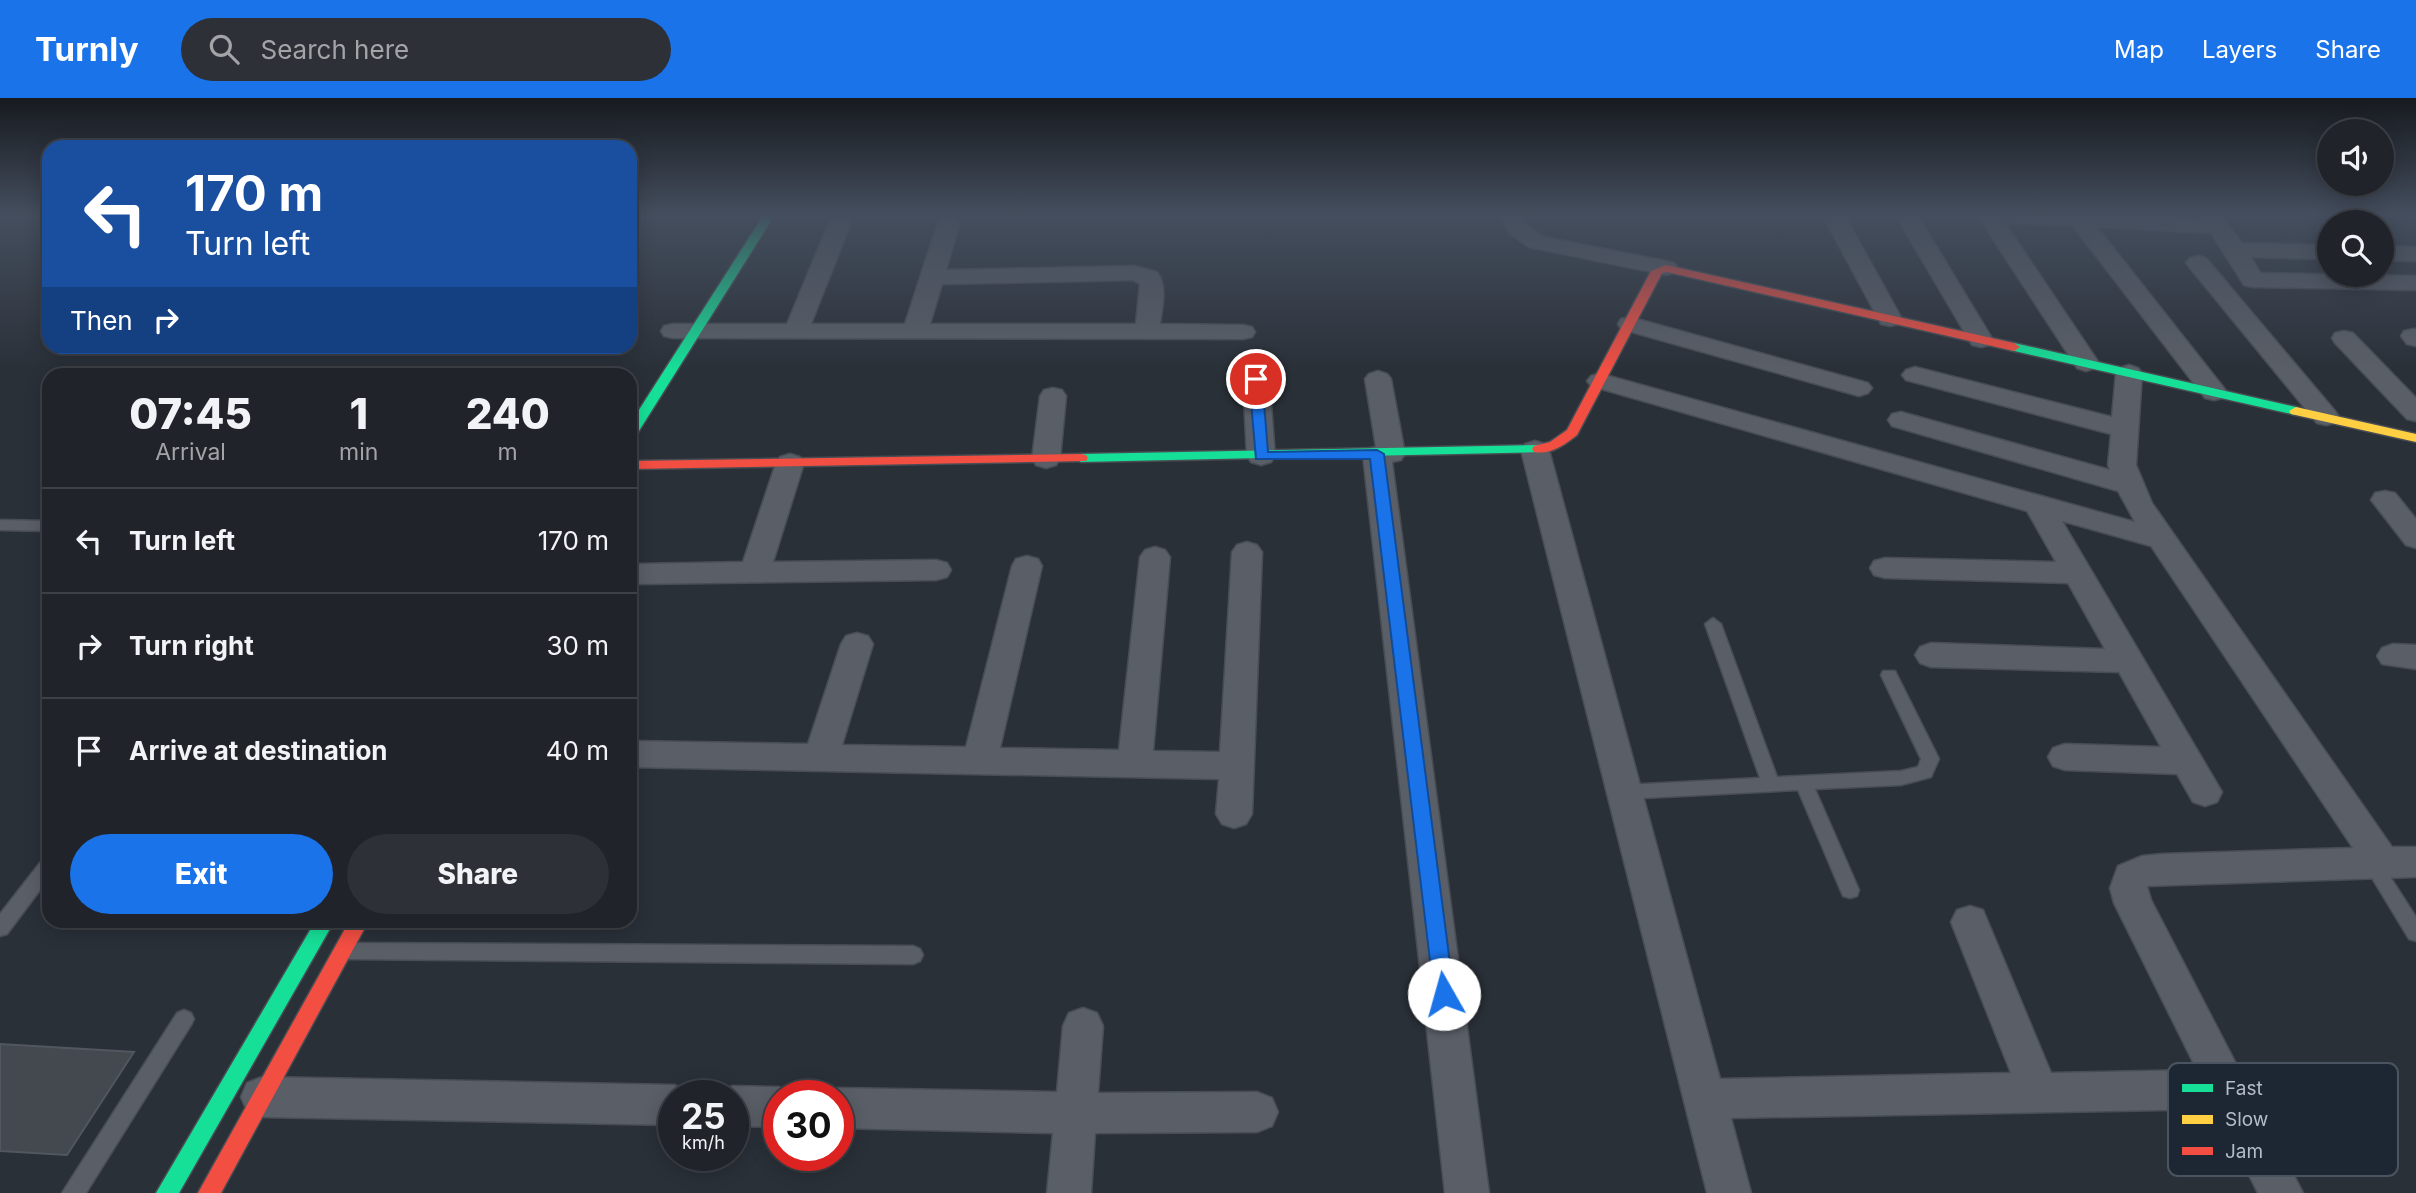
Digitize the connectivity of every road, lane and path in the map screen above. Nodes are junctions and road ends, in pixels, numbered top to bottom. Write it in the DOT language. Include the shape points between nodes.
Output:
graph roads {
  1 [pos="729,267"];
  2 [pos="822,267"];
  3 [pos="936,267"];
  4 [pos="1662,267"];
  5 [pos="1862,267"];
  6 [pos="1937,267"];
  7 [pos="2023,267"];
  8 [pos="2117,267"];
  9 [pos="2201,267"];
  10 [pos="2245,267"];
  11 [pos="1666,268"];
  12 [pos="933,277"];
  13 [pos="2416,283"];
  14 [pos="1890,319"];
  15 [pos="1630,324"];
  16 [pos="678,331"];
  17 [pos="796,332"];
  18 [pos="915,332"];
  19 [pos="1147,332"];
  20 [pos="1243,332"];
  21 [pos="2343,338"];
  22 [pos="1981,340"];
  23 [pos="2086,363"];
  24 [pos="2129,373"];
  25 [pos="1915,375"];
  26 [pos="1256,379"];
  27 [pos="1378,379"];
  28 [pos="1600,380"];
  29 [pos="1859,388"];
  30 [pos="2214,392"];
  31 [pos="1053,396"];
  32 [pos="2416,413"];
  33 [pos="2326,418"];
  34 [pos="637,420"];
  35 [pos="1901,420"];
  36 [pos="2124,429"];
  37 [pos="2416,438"];
  38 [pos="1535,450"];
  39 [pos="1384,454"];
  40 [pos="1261,456"];
  41 [pos="1046,459"];
  42 [pos="790,463"];
  43 [pos="637,465"];
  44 [pos="2127,484"];
  45 [pos="2385,500"];
  46 [pos="2038,505"];
  47 [pos="0,525"];
  48 [pos="42,526"];
  49 [pos="2416,538"];
  50 [pos="2160,539"];
  51 [pos="1247,552"];
  52 [pos="1155,557"];
  53 [pos="1027,566"];
  54 [pos="1885,568"];
  55 [pos="936,570"];
  56 [pos="755,572"];
  57 [pos="2078,573"];
  58 [pos="638,574"];
  59 [pos="1713,624"];
  60 [pos="857,644"];
  61 [pos="1931,655"];
  62 [pos="2129,661"];
  63 [pos="1889,675"];
  64 [pos="637,754"];
  65 [pos="2065,757"];
  66 [pos="821,758"];
  67 [pos="980,761"];
  68 [pos="2187,761"];
  69 [pos="1135,764"];
  70 [pos="1237,766"];
  71 [pos="1803,782"];
  72 [pos="1771,784"];
  73 [pos="1624,792"];
  74 [pos="2205,792"];
  75 [pos="1234,814"];
  76 [pos="2390,862"];
  77 [pos="42,873"];
  78 [pos="1850,890"];
  79 [pos="1970,922"];
  80 [pos="0,928"];
  81 [pos="321,928"];
  82 [pos="356,928"];
  83 [pos="2416,933"];
  84 [pos="343,951"];
  85 [pos="913,955"];
  86 [pos="184,1019"];
  87 [pos="1083,1026"];
  88 [pos="2215,1063"];
  89 [pos="2168,1090"];
  90 [pos="2039,1093"];
  91 [pos="262,1097"];
  92 [pos="1704,1099"];
  93 [pos="658,1105"];
  94 [pos="854,1108"];
  95 [pos="1257,1112"];
  96 [pos="1076,1113"];
  97 [pos="2272,1176"];
  98 [pos="73,1193"];
  99 [pos="167,1193"];
  100 [pos="209,1193"];
  101 [pos="1069,1193"];
  102 [pos="1467,1193"];
  103 [pos="1729,1193"];
  104 [pos="2281,1193"];
  1 -- 16 [label="street"];
  2 -- 17 [label="street"];
  3 -- 12 [label="street"];
  4 -- 11 [label="street"];
  5 -- 14 [label="street"];
  6 -- 22 [label="street"];
  7 -- 23 [label="street"];
  8 -- 30 [label="street"];
  9 -- 33 [label="street"];
  10 -- 13 [label="street" via="2252,280"];
  11 -- 14 [label="street"];
  11 -- 15 [label="street" via="1657,271"];
  12 -- 18 [label="street"];
  12 -- 19 [label="street" via="1134,273 1149,277 1152,284"];
  14 -- 22 [label="street"];
  15 -- 28 [label="street"];
  15 -- 29 [label="street"];
  16 -- 17 [label="street"];
  16 -- 34 [label="street"];
  17 -- 18 [label="street"];
  18 -- 19 [label="street"];
  19 -- 20 [label="street"];
  21 -- 32 [label="street"];
  22 -- 23 [label="street"];
  23 -- 24 [label="street"];
  24 -- 30 [label="street"];
  24 -- 36 [label="street"];
  25 -- 36 [label="street"];
  26 -- 40 [label="street"];
  27 -- 39 [label="street"];
  28 -- 38 [label="street" via="1572,432 1555,446"];
  28 -- 46 [label="street"];
  30 -- 33 [label="street"];
  31 -- 41 [label="street"];
  33 -- 37 [label="street"];
  35 -- 44 [label="street"];
  36 -- 44 [label="street" via="2122,465"];
  38 -- 39 [label="street"];
  38 -- 73 [label="street"];
  39 -- 40 [label="street"];
  39 -- 102 [label="street"];
  40 -- 41 [label="street"];
  41 -- 42 [label="street"];
  42 -- 43 [label="street"];
  42 -- 56 [label="street"];
  44 -- 50 [label="street"];
  45 -- 49 [label="street"];
  46 -- 50 [label="street"];
  46 -- 57 [label="street"];
  47 -- 48 [label="lane"];
  50 -- 76 [label="street"];
  51 -- 70 [label="street"];
  52 -- 69 [label="street"];
  53 -- 67 [label="street"];
  54 -- 57 [label="street"];
  55 -- 56 [label="street"];
  56 -- 58 [label="street"];
  57 -- 62 [label="street"];
  59 -- 72 [label="lane"];
  60 -- 66 [label="street"];
  61 -- 62 [label="street"];
  62 -- 68 [label="street"];
  63 -- 71 [label="lane" via="1930,759 1925,772 1901,778"];
  64 -- 66 [label="street"];
  65 -- 68 [label="street"];
  66 -- 67 [label="street"];
  67 -- 69 [label="street"];
  68 -- 74 [label="street"];
  69 -- 70 [label="street"];
  70 -- 75 [label="street"];
  71 -- 72 [label="lane"];
  71 -- 78 [label="lane"];
  72 -- 73 [label="lane"];
  73 -- 92 [label="street"];
  76 -- 83 [label="lane"];
  76 -- 88 [label="street" via="2162,869 2131,877 2127,888 2133,903"];
  77 -- 80 [label="lane"];
  79 -- 90 [label="street"];
  81 -- 99 [label="street"];
  82 -- 84 [label="street"];
  84 -- 85 [label="lane"];
  84 -- 91 [label="street"];
  86 -- 98 [label="lane"];
  87 -- 96 [label="street"];
  89 -- 90 [label="street"];
  90 -- 92 [label="street"];
  91 -- 93 [label="street"];
  91 -- 100 [label="street"];
  92 -- 103 [label="street"];
  94 -- 96 [label="street"];
  95 -- 96 [label="street"];
  96 -- 101 [label="street"];
  97 -- 104 [label="street"];
}
